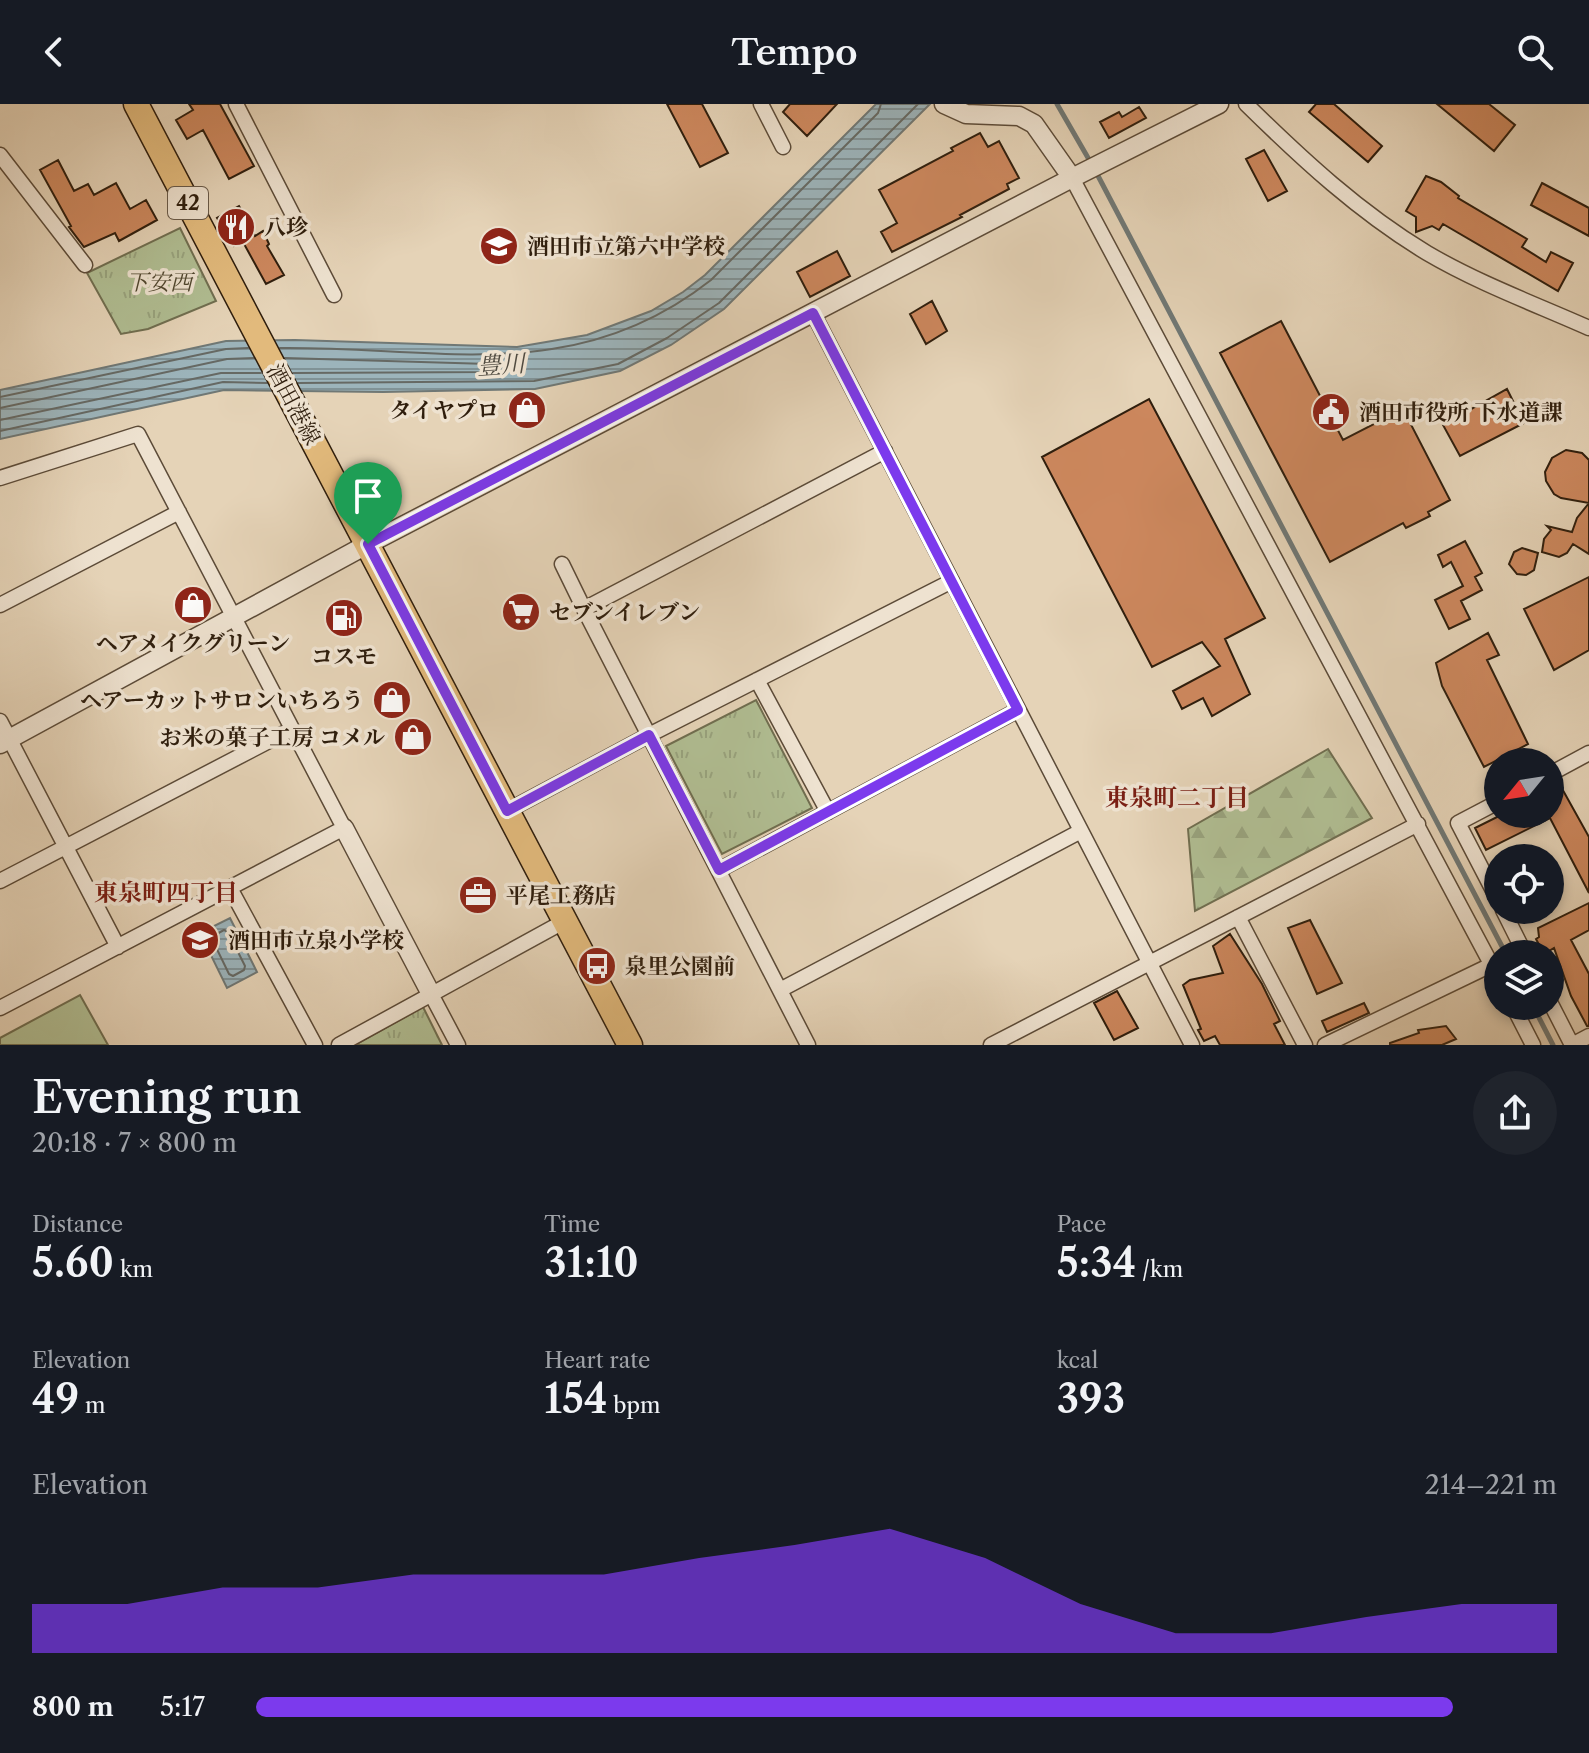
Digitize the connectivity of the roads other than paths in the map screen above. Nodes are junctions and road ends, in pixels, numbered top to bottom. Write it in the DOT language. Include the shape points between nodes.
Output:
graph roads {
  1 [pos="136,104"];
  2 [pos="236,104"];
  3 [pos="761,104"];
  4 [pos="944,104"];
  5 [pos="1219,104"];
  6 [pos="1246,104"];
  7 [pos="783,147"];
  8 [pos="0,155"];
  9 [pos="1072,178"];
  10 [pos="85,265"];
  11 [pos="334,295"];
  12 [pos="813,313"];
  13 [pos="1589,328"];
  14 [pos="885,451"];
  15 [pos="0,478"];
  16 [pos="179,512"];
  17 [pos="368,544"];
  18 [pos="562,564"];
  19 [pos="952,581"];
  20 [pos="0,605"];
  21 [pos="584,609"];
  22 [pos="234,617"];
  23 [pos="757,680"];
  24 [pos="1018,710"];
  25 [pos="0,721"];
  26 [pos="292,729"];
  27 [pos="649,735"];
  28 [pos="5,742"];
  29 [pos="1589,753"];
  30 [pos="1564,766"];
  31 [pos="1484,809"];
  32 [pos="507,811"];
  33 [pos="828,812"];
  34 [pos="1418,824"];
  35 [pos="344,828"];
  36 [pos="1081,831"];
  37 [pos="66,847"];
  38 [pos="719,870"];
  39 [pos="1484,873"];
  40 [pos="0,881"];
  41 [pos="230,888"];
  42 [pos="1238,917"];
  43 [pos="565,921"];
  44 [pos="118,947"];
  45 [pos="1484,950"];
  46 [pos="1149,963"];
  47 [pos="1484,976"];
  48 [pos="780,990"];
  49 [pos="431,994"];
  50 [pos="0,1008"];
  51 [pos="1520,1020"];
  52 [pos="1559,1020"];
  53 [pos="1589,1036"];
  54 [pos="315,1045"];
  55 [pos="339,1045"];
  56 [pos="458,1045"];
  57 [pos="630,1045"];
  58 [pos="808,1045"];
  59 [pos="991,1045"];
  60 [pos="1192,1045"];
  61 [pos="1305,1045"];
  62 [pos="1325,1045"];
  63 [pos="1533,1045"];
  64 [pos="1572,1045"];
  1 -- 17 [label="main road, 酒田港線 / 42"];
  2 -- 11 [label="street"];
  3 -- 7 [label="street"];
  4 -- 9 [label="street" via="966,114 1019,116 1034,124"];
  5 -- 9 [label="street"];
  6 -- 13 [label="street" via="1361,208 1427,253"];
  8 -- 10 [label="street"];
  9 -- 12 [label="street"];
  9 -- 34 [label="street"];
  12 -- 14 [label="street"];
  12 -- 17 [label="street"];
  14 -- 19 [label="street"];
  14 -- 21 [label="street"];
  15 -- 16 [label="street" via="138,434"];
  16 -- 20 [label="street"];
  16 -- 22 [label="street"];
  17 -- 22 [label="street"];
  17 -- 32 [label="main road, 酒田港線 / 42"];
  18 -- 21 [label="street"];
  19 -- 23 [label="street"];
  19 -- 24 [label="street"];
  21 -- 27 [label="street"];
  22 -- 26 [label="street"];
  22 -- 28 [label="street"];
  23 -- 27 [label="street"];
  23 -- 33 [label="street"];
  24 -- 33 [label="street"];
  24 -- 36 [label="street"];
  25 -- 28 [label="street"];
  26 -- 35 [label="street"];
  26 -- 37 [label="street"];
  27 -- 32 [label="street"];
  27 -- 38 [label="street"];
  28 -- 37 [label="street"];
  29 -- 30 [label="street"];
  31 -- 39 [label="street" via="1458,823"];
  32 -- 43 [label="main road, 酒田港線 / 42"];
  33 -- 38 [label="street"];
  34 -- 42 [label="street"];
  34 -- 45 [label="street"];
  35 -- 41 [label="street"];
  35 -- 49 [label="street"];
  36 -- 46 [label="street"];
  36 -- 48 [label="street"];
  37 -- 40 [label="street"];
  37 -- 44 [label="street"];
  38 -- 48 [label="street"];
  41 -- 44 [label="street"];
  41 -- 54 [label="street"];
  42 -- 46 [label="street"];
  42 -- 61 [label="street"];
  43 -- 49 [label="street"];
  43 -- 57 [label="main road, 酒田港線 / 42"];
  44 -- 50 [label="street"];
  46 -- 59 [label="street"];
  46 -- 60 [label="street"];
  47 -- 62 [label="street"];
  48 -- 58 [label="street"];
  49 -- 55 [label="street"];
  49 -- 56 [label="street"];
  51 -- 63 [label="street"];
  52 -- 64 [label="street"];
  53 -- 64 [label="street"];
}
